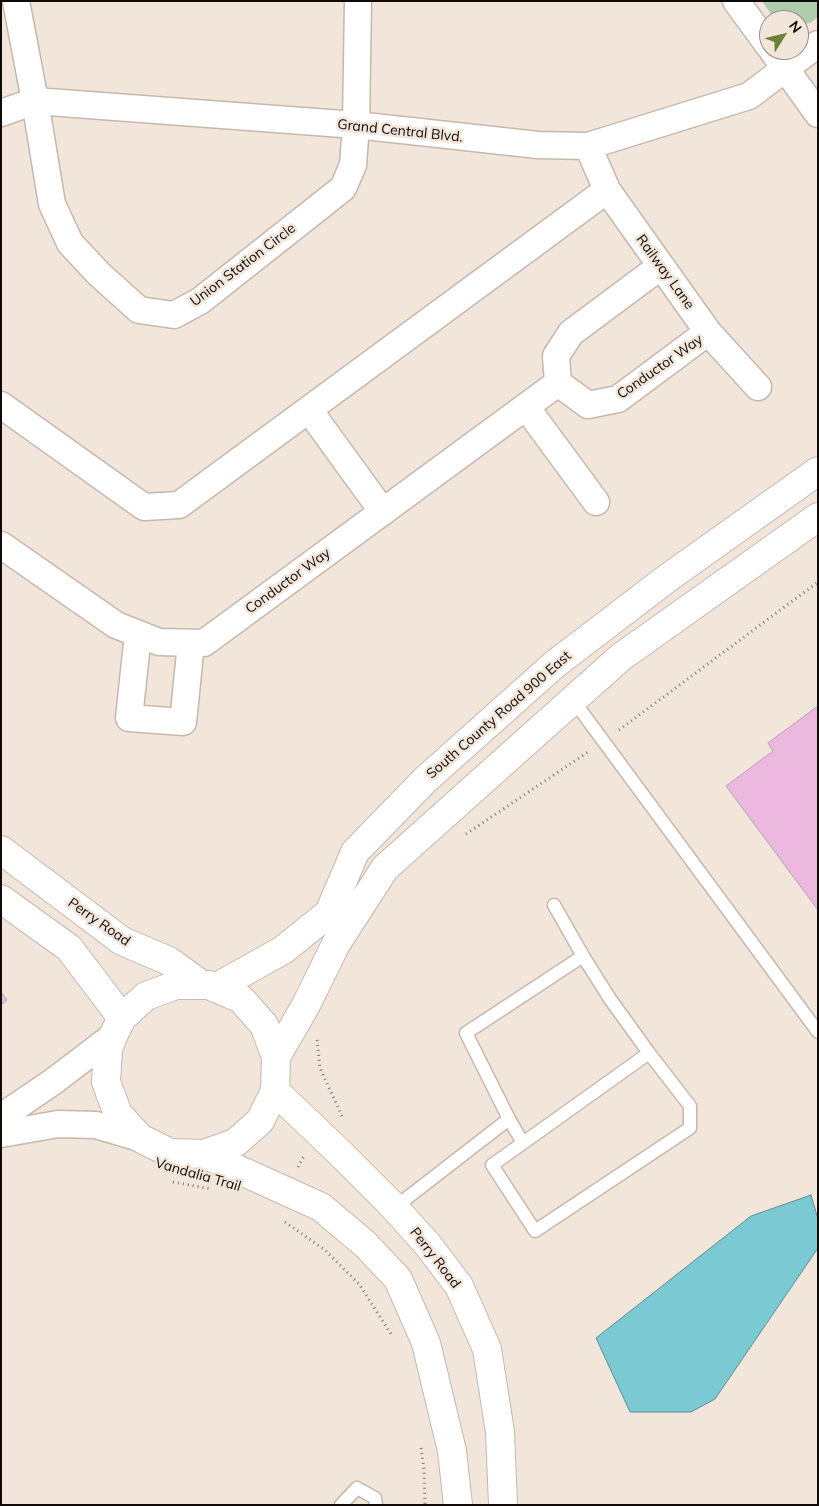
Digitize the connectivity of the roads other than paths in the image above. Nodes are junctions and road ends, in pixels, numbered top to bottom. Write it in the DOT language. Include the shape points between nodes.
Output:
graph roads {
  1 [pos="16,1"];
  2 [pos="358,1"];
  3 [pos="736,1"];
  4 [pos="759,32"];
  5 [pos="777,60"];
  6 [pos="779,60"];
  7 [pos="35,101"];
  8 [pos="1,113"];
  9 [pos="818,114"];
  10 [pos="356,125"];
  11 [pos="588,146"];
  12 [pos="607,190"];
  13 [pos="661,266"];
  14 [pos="708,332"];
  15 [pos="558,383"];
  16 [pos="758,387"];
  17 [pos="1,405"];
  18 [pos="526,407"];
  19 [pos="308,410"];
  20 [pos="818,471"];
  21 [pos="596,502"];
  22 [pos="382,512"];
  23 [pos="818,517"];
  24 [pos="1,545"];
  25 [pos="138,634"];
  26 [pos="190,643"];
  27 [pos="573,700"];
  28 [pos="1,850"];
  29 [pos="1,900"];
  30 [pos="554,905"];
  31 [pos="582,956"];
  32 [pos="209,987"];
  33 [pos="118,1027"];
  34 [pos="818,1032"];
  35 [pos="649,1053"];
  36 [pos="276,1057"];
  37 [pos="275,1091"];
  38 [pos="1,1117"];
  39 [pos="509,1118"];
  40 [pos="1,1134"];
  41 [pos="140,1138"];
  42 [pos="523,1143"];
  43 [pos="204,1154"];
  44 [pos="394,1208"];
  45 [pos="340,1505"];
  46 [pos="376,1505"];
  47 [pos="458,1505"];
  48 [pos="503,1505"];
  1 -- 7 [label="street, Union Station Circle"];
  2 -- 10 [label="street, Union Station Circle"];
  3 -- 4 [label="street"];
  5 -- 11 [label="street, Grand Central Blvd." via="749,96"];
  6 -- 9 [label="street"];
  7 -- 8 [label="street, Grand Central Blvd."];
  7 -- 10 [label="street, Grand Central Blvd."];
  7 -- 10 [label="street, Union Station Circle" via="52,204 70,243 139,310 174,315 200,301 342,188 353,165"];
  10 -- 11 [label="street, Grand Central Blvd." via="538,145"];
  11 -- 12 [label="street, Railway Lane"];
  12 -- 13 [label="street, Railway Lane"];
  12 -- 19 [label="street"];
  13 -- 14 [label="street, Railway Lane"];
  13 -- 15 [label="street" via="571,333 556,356"];
  14 -- 15 [label="street, Conductor Way" via="618,399 588,405"];
  14 -- 16 [label="street, Railway Lane"];
  15 -- 18 [label="street, Conductor Way"];
  17 -- 19 [label="street" via="144,507 179,505"];
  18 -- 21 [label="street"];
  18 -- 22 [label="street, Conductor Way"];
  19 -- 22 [label="street"];
  20 -- 32 [label="street, South County Road 900 East" via="669,577 555,664 425,780 355,852 329,913 283,950"];
  22 -- 26 [label="street, Conductor Way" via="204,643"];
  23 -- 27 [label="street" via="621,657"];
  24 -- 25 [label="street, Conductor Way" via="116,625"];
  25 -- 26 [label="street, Conductor Way" via="160,642"];
  25 -- 26 [label="street" via="129,718 183,722"];
  27 -- 34 [label="lane"];
  27 -- 36 [label="street" via="385,868 336,944"];
  28 -- 32 [label="street, Perry Road" via="122,940 169,961"];
  29 -- 33 [label="street" via="69,948"];
  30 -- 31 [label="lane"];
  31 -- 35 [label="lane"];
  31 -- 39 [label="lane" via="466,1033"];
  32 -- 33 [label="street, Perry Road" via="176,985 146,996"];
  32 -- 36 [label="street, Perry Road" via="241,999 264,1025"];
  33 -- 38 [label="street" via="54,1081"];
  33 -- 41 [label="street, Perry Road" via="108,1049 106,1082 118,1114"];
  35 -- 42 [label="lane"];
  35 -- 42 [label="lane" via="690,1106 690,1128 535,1231 492,1165"];
  36 -- 37 [label="street, Perry Road"];
  37 -- 43 [label="street, Perry Road" via="254,1127 235,1143"];
  37 -- 44 [label="street, Perry Road"];
  39 -- 42 [label="lane"];
  39 -- 44 [label="lane"];
  40 -- 41 [label="street" via="58,1124 96,1125"];
  41 -- 43 [label="street, Perry Road" via="170,1153"];
  43 -- 47 [label="street, Perry Road" via="279,1202 321,1207 365,1244 398,1279 426,1343 452,1451"];
  44 -- 48 [label="street, Perry Road" via="459,1286 487,1349 500,1432"];
  45 -- 46 [label="lane" via="357,1488 375,1498"];
}
